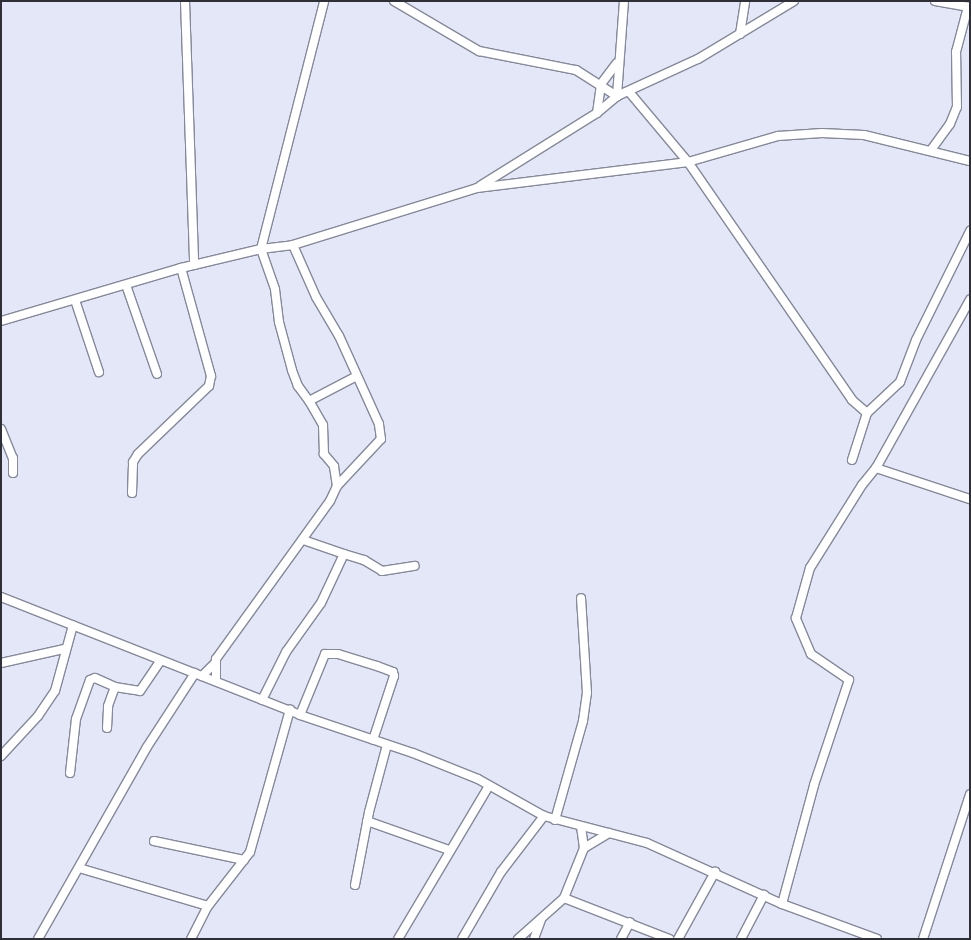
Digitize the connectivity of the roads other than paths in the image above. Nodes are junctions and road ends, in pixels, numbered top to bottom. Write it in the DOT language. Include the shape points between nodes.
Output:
graph roads {
  1 [pos="185,1"];
  2 [pos="324,1"];
  3 [pos="394,1"];
  4 [pos="624,1"];
  5 [pos="745,1"];
  6 [pos="794,1"];
  7 [pos="935,1"];
  8 [pos="969,7"];
  9 [pos="740,34"];
  10 [pos="617,63"];
  11 [pos="601,84"];
  12 [pos="630,93"];
  13 [pos="616,96"];
  14 [pos="597,113"];
  15 [pos="931,150"];
  16 [pos="970,160"];
  17 [pos="688,162"];
  18 [pos="476,188"];
  19 [pos="970,231"];
  20 [pos="293,245"];
  21 [pos="261,249"];
  22 [pos="194,265"];
  23 [pos="181,268"];
  24 [pos="126,285"];
  25 [pos="75,300"];
  26 [pos="970,300"];
  27 [pos="1,321"];
  28 [pos="99,372"];
  29 [pos="157,374"];
  30 [pos="357,376"];
  31 [pos="309,401"];
  32 [pos="867,413"];
  33 [pos="1,429"];
  34 [pos="852,460"];
  35 [pos="876,468"];
  36 [pos="13,474"];
  37 [pos="337,486"];
  38 [pos="132,493"];
  39 [pos="970,499"];
  40 [pos="303,540"];
  41 [pos="344,554"];
  42 [pos="415,566"];
  43 [pos="1,597"];
  44 [pos="581,598"];
  45 [pos="73,625"];
  46 [pos="64,649"];
  47 [pos="160,661"];
  48 [pos="1,663"];
  49 [pos="214,663"];
  50 [pos="199,675"];
  51 [pos="216,680"];
  52 [pos="115,687"];
  53 [pos="262,700"];
  54 [pos="290,710"];
  55 [pos="300,715"];
  56 [pos="107,728"];
  57 [pos="373,740"];
  58 [pos="387,744"];
  59 [pos="1,756"];
  60 [pos="70,773"];
  61 [pos="489,786"];
  62 [pos="970,794"];
  63 [pos="544,816"];
  64 [pos="555,820"];
  65 [pos="367,821"];
  66 [pos="581,827"];
  67 [pos="609,833"];
  68 [pos="154,841"];
  69 [pos="584,848"];
  70 [pos="449,850"];
  71 [pos="244,860"];
  72 [pos="78,868"];
  73 [pos="715,872"];
  74 [pos="356,885"];
  75 [pos="764,895"];
  76 [pos="564,898"];
  77 [pos="782,904"];
  78 [pos="208,906"];
  79 [pos="542,918"];
  80 [pos="630,922"];
  81 [pos="38,939"];
  82 [pos="191,939"];
  83 [pos="398,939"];
  84 [pos="462,939"];
  85 [pos="518,939"];
  86 [pos="534,939"];
  87 [pos="621,939"];
  88 [pos="669,939"];
  89 [pos="678,939"];
  90 [pos="741,939"];
  91 [pos="877,939"];
  92 [pos="923,939"];
  1 -- 22 [label="street"];
  2 -- 21 [label="street"];
  3 -- 11 [label="street" via="479,51 576,70"];
  4 -- 10 [label="street"];
  5 -- 9 [label="street"];
  6 -- 9 [label="street"];
  7 -- 8 [label="street"];
  8 -- 15 [label="street" via="956,52 957,107 950,124"];
  9 -- 12 [label="street"];
  10 -- 11 [label="street"];
  10 -- 13 [label="street"];
  11 -- 13 [label="street"];
  11 -- 14 [label="street"];
  12 -- 13 [label="street"];
  12 -- 17 [label="street"];
  13 -- 14 [label="street"];
  14 -- 18 [label="street"];
  15 -- 16 [label="street"];
  15 -- 17 [label="street" via="864,135 792,134"];
  17 -- 18 [label="street"];
  17 -- 32 [label="street" via="852,400"];
  18 -- 20 [label="street"];
  19 -- 32 [label="street" via="916,340 900,382"];
  20 -- 21 [label="street"];
  20 -- 30 [label="street"];
  21 -- 22 [label="street"];
  21 -- 31 [label="street" via="275,289 279,322 292,370"];
  22 -- 23 [label="street"];
  23 -- 24 [label="street"];
  23 -- 38 [label="street" via="211,376 209,386 138,454 131,476"];
  24 -- 25 [label="street"];
  24 -- 29 [label="street"];
  25 -- 27 [label="street"];
  25 -- 28 [label="street"];
  26 -- 35 [label="street"];
  30 -- 31 [label="street"];
  30 -- 37 [label="street" via="379,424 382,439"];
  31 -- 37 [label="street" via="323,424 324,454 334,466"];
  32 -- 34 [label="street"];
  33 -- 36 [label="street" via="13,458"];
  35 -- 39 [label="street"];
  35 -- 77 [label="street" via="862,484 810,568 796,618 811,654 849,680 814,785"];
  37 -- 40 [label="street"];
  40 -- 41 [label="street"];
  40 -- 49 [label="street"];
  41 -- 42 [label="street" via="364,560 382,571"];
  41 -- 53 [label="street" via="321,604 286,652"];
  43 -- 45 [label="street"];
  44 -- 64 [label="street" via="587,693 583,721"];
  45 -- 46 [label="street"];
  45 -- 47 [label="street"];
  46 -- 48 [label="street"];
  46 -- 59 [label="street" via="55,691 38,716"];
  47 -- 50 [label="street"];
  47 -- 52 [label="street" via="143,690"];
  49 -- 50 [label="street"];
  49 -- 51 [label="street"];
  50 -- 51 [label="street"];
  50 -- 72 [label="street" via="147,747"];
  51 -- 53 [label="street"];
  52 -- 56 [label="street" via="108,706"];
  52 -- 60 [label="street" via="95,678 85,689 74,730"];
  53 -- 54 [label="street"];
  54 -- 55 [label="street"];
  54 -- 71 [label="street" via="256,822 254,839"];
  55 -- 57 [label="street"];
  55 -- 57 [label="street" via="324,654 338,654 377,666 393,672 394,676"];
  57 -- 58 [label="street"];
  58 -- 61 [label="street"];
  58 -- 65 [label="street"];
  61 -- 63 [label="street"];
  61 -- 70 [label="street"];
  62 -- 92 [label="street"];
  63 -- 64 [label="street"];
  63 -- 84 [label="street" via="501,872"];
  64 -- 66 [label="street"];
  65 -- 70 [label="street"];
  65 -- 74 [label="street"];
  66 -- 67 [label="street"];
  66 -- 69 [label="street"];
  67 -- 69 [label="street"];
  67 -- 73 [label="street" via="647,843"];
  68 -- 71 [label="street"];
  69 -- 76 [label="street"];
  70 -- 83 [label="street"];
  71 -- 78 [label="street"];
  72 -- 78 [label="street"];
  72 -- 81 [label="street"];
  73 -- 75 [label="street"];
  73 -- 89 [label="street"];
  75 -- 77 [label="street"];
  75 -- 90 [label="street"];
  76 -- 79 [label="street"];
  76 -- 80 [label="street"];
  77 -- 91 [label="street"];
  78 -- 82 [label="street"];
  79 -- 85 [label="street"];
  79 -- 86 [label="street"];
  80 -- 87 [label="street"];
  80 -- 88 [label="street"];
}
